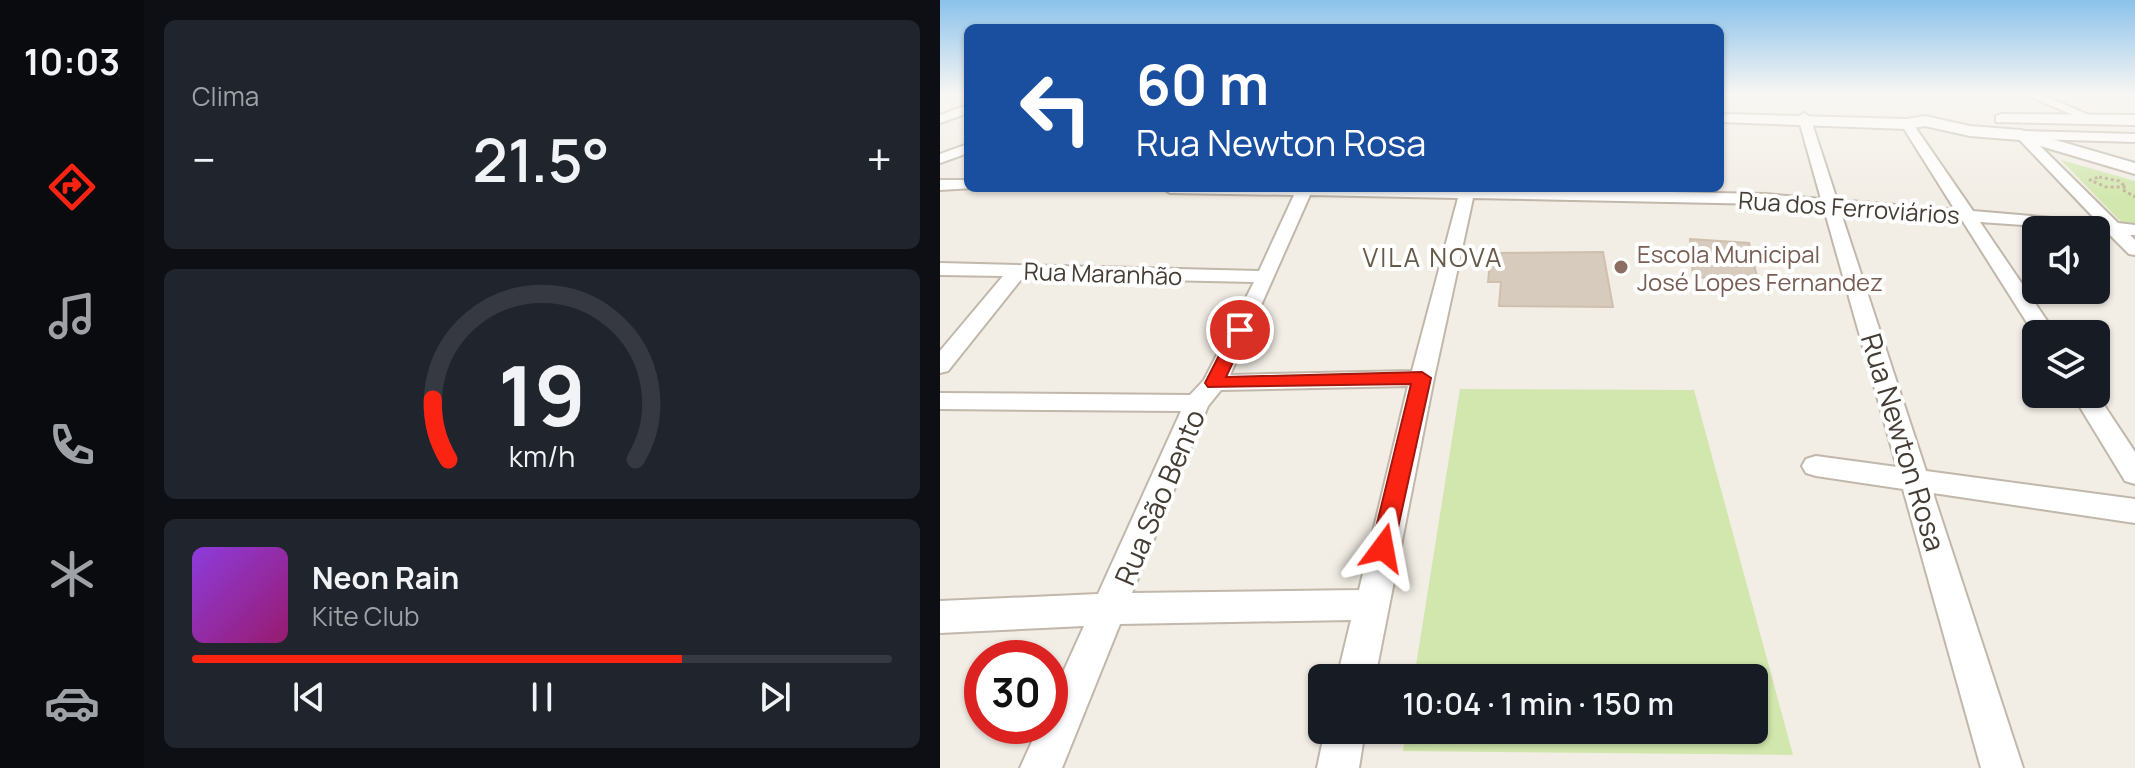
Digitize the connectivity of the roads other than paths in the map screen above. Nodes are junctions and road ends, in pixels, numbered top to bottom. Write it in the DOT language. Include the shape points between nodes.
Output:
graph roads {
  1 [pos="1809,130"];
  2 [pos="1911,130"];
  3 [pos="1948,130"];
  4 [pos="1965,130"];
  5 [pos="2135,138"];
  6 [pos="2025,141"];
  7 [pos="964,150"];
  8 [pos="940,159"];
  9 [pos="2135,169"];
  10 [pos="2135,176"];
  11 [pos="940,185"];
  12 [pos="964,185"];
  13 [pos="1303,192"];
  14 [pos="1467,192"];
  15 [pos="1599,192"];
  16 [pos="1832,205"];
  17 [pos="1969,216"];
  18 [pos="2111,227"];
  19 [pos="2135,230"];
  20 [pos="2135,250"];
  21 [pos="940,269"];
  22 [pos="1018,270"];
  23 [pos="1266,277"];
  24 [pos="2036,320"];
  25 [pos="940,366"];
  26 [pos="1422,378"];
  27 [pos="1206,393"];
  28 [pos="940,401"];
  29 [pos="2093,408"];
  30 [pos="1816,466"];
  31 [pos="2135,474"];
  32 [pos="1916,479"];
  33 [pos="2135,511"];
  34 [pos="1370,605"];
  35 [pos="1111,609"];
  36 [pos="940,617"];
  37 [pos="1359,664"];
  38 [pos="1342,744"];
  39 [pos="1041,768"];
  40 [pos="1338,768"];
  41 [pos="2002,768"];
  1 -- 16 [label="street, Rua Newton Rosa"];
  2 -- 17 [label="street"];
  3 -- 6 [label="street"];
  4 -- 6 [label="street"];
  5 -- 6 [label="street"];
  6 -- 9 [label="street"];
  6 -- 10 [label="street"];
  6 -- 18 [label="street"];
  7 -- 8 [label="street"];
  11 -- 12 [label="street"];
  13 -- 23 [label="street, Rua São Bento"];
  14 -- 26 [label="street"];
  15 -- 16 [label="street, Rua dos Ferroviários"];
  16 -- 17 [label="street, Rua dos Ferroviários"];
  16 -- 32 [label="street, Rua Newton Rosa"];
  17 -- 18 [label="street, Rua dos Ferroviários"];
  17 -- 24 [label="street"];
  18 -- 19 [label="street, Rua dos Ferroviários"];
  18 -- 20 [label="street"];
  21 -- 22 [label="street, Rua Maranhão"];
  22 -- 23 [label="street, Rua Maranhão"];
  22 -- 25 [label="street"];
  23 -- 27 [label="street, Rua São Bento"];
  26 -- 27 [label="street"];
  26 -- 34 [label="street"];
  27 -- 28 [label="street"];
  27 -- 35 [label="street, Rua São Bento"];
  29 -- 31 [label="street"];
  30 -- 32 [label="street"];
  32 -- 33 [label="street"];
  32 -- 41 [label="street, Rua Newton Rosa"];
  34 -- 35 [label="street"];
  34 -- 37 [label="street"];
  35 -- 36 [label="street"];
  35 -- 39 [label="street, Rua São Bento"];
  38 -- 40 [label="street"];
}
